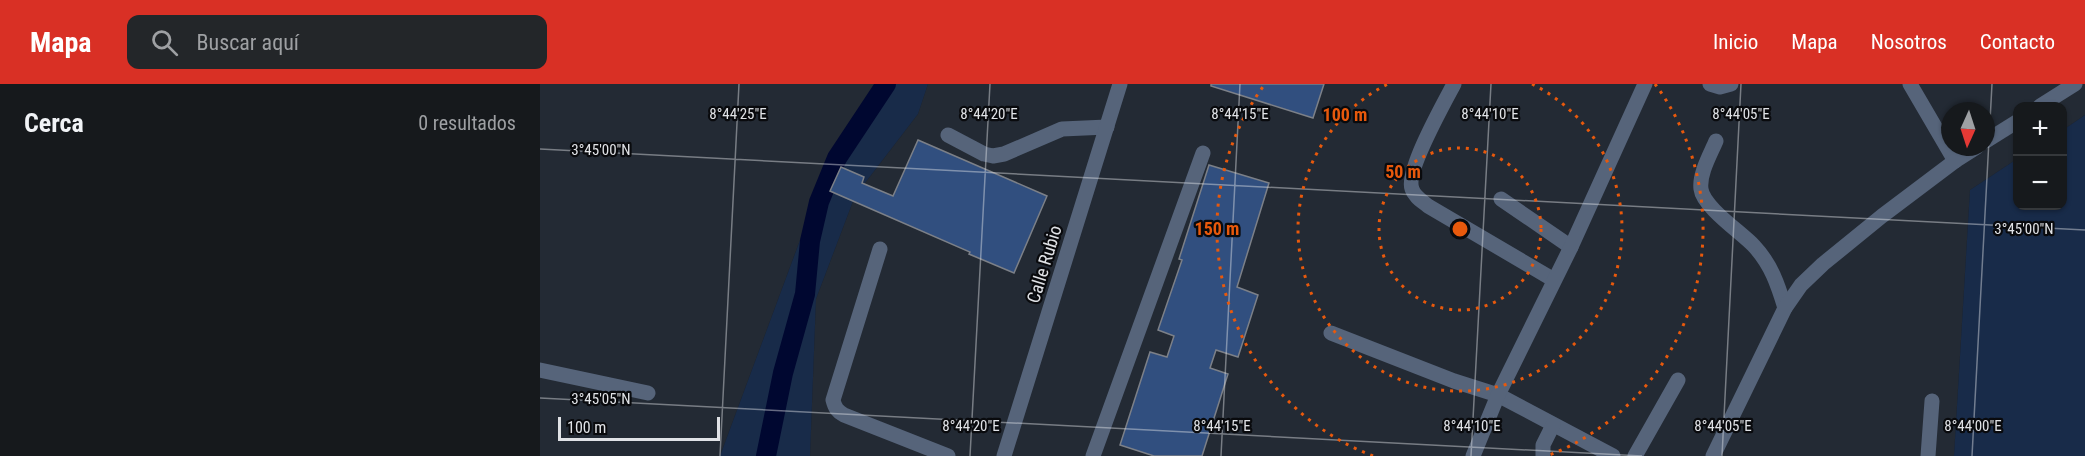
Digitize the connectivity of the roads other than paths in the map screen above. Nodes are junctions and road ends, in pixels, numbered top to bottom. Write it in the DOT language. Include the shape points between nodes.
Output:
graph roads {
  1 [pos="1120,84"];
  2 [pos="1454,84"];
  3 [pos="1645,84"];
  4 [pos="1710,84"];
  5 [pos="1731,84"];
  6 [pos="1910,84"];
  7 [pos="2075,84"];
  8 [pos="2046,102"];
  9 [pos="2013,124"];
  10 [pos="1107,127"];
  11 [pos="948,135"];
  12 [pos="1995,135"];
  13 [pos="1716,141"];
  14 [pos="1203,153"];
  15 [pos="1962,156"];
  16 [pos="1954,161"];
  17 [pos="1501,200"];
  18 [pos="1571,247"];
  19 [pos="880,249"];
  20 [pos="1554,280"];
  21 [pos="1785,308"];
  22 [pos="1331,333"];
  23 [pos="540,370"];
  24 [pos="1678,380"];
  25 [pos="648,393"];
  26 [pos="1498,396"];
  27 [pos="1932,401"];
  28 [pos="1553,425"];
  29 [pos="948,456"];
  30 [pos="1004,456"];
  31 [pos="1093,456"];
  32 [pos="1473,456"];
  33 [pos="1543,456"];
  34 [pos="1613,456"];
  35 [pos="1635,456"];
  36 [pos="1713,456"];
  37 [pos="1928,456"];
  1 -- 10 [label="street, Calle Rubio"];
  2 -- 20 [label="street" via="1410,177 1415,195"];
  3 -- 18 [label="street"];
  4 -- 5 [label="street"];
  6 -- 16 [label="street"];
  7 -- 8 [label="street"];
  9 -- 12 [label="street"];
  10 -- 11 [label="street" via="1062,129 993,156"];
  10 -- 30 [label="street, Calle Rubio"];
  13 -- 21 [label="street" via="1702,177 1702,197 1771,268"];
  14 -- 31 [label="street"];
  15 -- 16 [label="street"];
  16 -- 21 [label="street" via="1823,264"];
  17 -- 18 [label="street"];
  18 -- 20 [label="street"];
  19 -- 29 [label="street" via="833,400 837,411 844,415"];
  20 -- 26 [label="street"];
  21 -- 36 [label="street"];
  22 -- 26 [label="street"];
  23 -- 25 [label="street"];
  24 -- 35 [label="street"];
  26 -- 28 [label="street"];
  26 -- 32 [label="street"];
  27 -- 37 [label="street"];
  28 -- 33 [label="street" via="1543,445"];
  28 -- 34 [label="street"];
}
